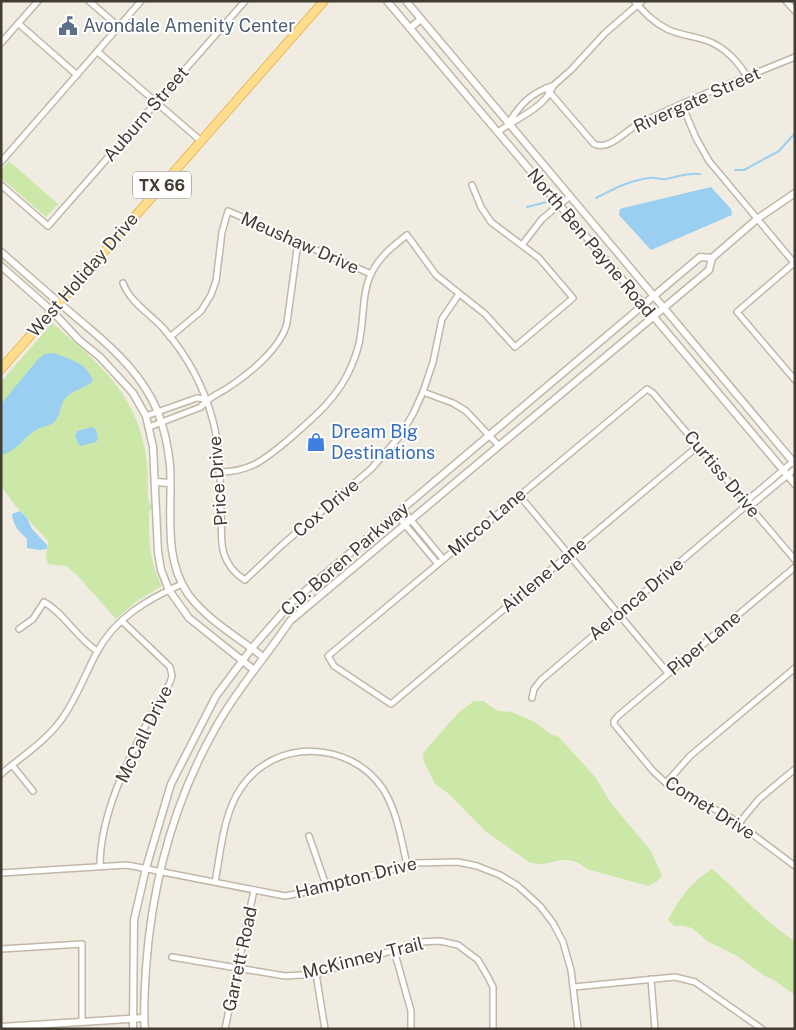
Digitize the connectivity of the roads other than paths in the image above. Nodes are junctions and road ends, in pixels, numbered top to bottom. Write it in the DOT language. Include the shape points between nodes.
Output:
graph roads {
  1 [pos="38,1"];
  2 [pos="89,1"];
  3 [pos="141,1"];
  4 [pos="245,1"];
  5 [pos="324,1"];
  6 [pos="387,1"];
  7 [pos="406,1"];
  8 [pos="786,1"];
  9 [pos="638,2"];
  10 [pos="795,11"];
  11 [pos="421,19"];
  12 [pos="18,24"];
  13 [pos="119,27"];
  14 [pos="410,28"];
  15 [pos="1,44"];
  16 [pos="98,52"];
  17 [pos="795,56"];
  18 [pos="77,75"];
  19 [pos="747,77"];
  20 [pos="548,90"];
  21 [pos="156,102"];
  22 [pos="682,105"];
  23 [pos="508,124"];
  24 [pos="498,132"];
  25 [pos="201,140"];
  26 [pos="1,162"];
  27 [pos="1,185"];
  28 [pos="472,185"];
  29 [pos="795,193"];
  30 [pos="569,197"];
  31 [pos="560,204"];
  32 [pos="757,219"];
  33 [pos="298,242"];
  34 [pos="522,245"];
  35 [pos="1,252"];
  36 [pos="712,258"];
  37 [pos="795,263"];
  38 [pos="1,266"];
  39 [pos="371,274"];
  40 [pos="123,283"];
  41 [pos="458,294"];
  42 [pos="653,297"];
  43 [pos="60,302"];
  44 [pos="644,305"];
  45 [pos="663,309"];
  46 [pos="52,311"];
  47 [pos="654,317"];
  48 [pos="170,337"];
  49 [pos="1,369"];
  50 [pos="795,380"];
  51 [pos="647,389"];
  52 [pos="424,392"];
  53 [pos="206,399"];
  54 [pos="158,413"];
  55 [pos="146,416"];
  56 [pos="162,422"];
  57 [pos="149,428"];
  58 [pos="489,435"];
  59 [pos="499,446"];
  60 [pos="698,446"];
  61 [pos="794,462"];
  62 [pos="795,469"];
  63 [pos="219,472"];
  64 [pos="785,473"];
  65 [pos="155,482"];
  66 [pos="170,483"];
  67 [pos="795,484"];
  68 [pos="519,495"];
  69 [pos="747,505"];
  70 [pos="399,512"];
  71 [pos="408,522"];
  72 [pos="568,554"];
  73 [pos="443,559"];
  74 [pos="795,560"];
  75 [pos="437,563"];
  76 [pos="795,567"];
  77 [pos="245,580"];
  78 [pos="182,584"];
  79 [pos="169,590"];
  80 [pos="618,614"];
  81 [pos="122,621"];
  82 [pos="19,629"];
  83 [pos="252,648"];
  84 [pos="97,650"];
  85 [pos="328,656"];
  86 [pos="263,658"];
  87 [pos="242,660"];
  88 [pos="795,668"];
  89 [pos="254,670"];
  90 [pos="668,673"];
  91 [pos="532,698"];
  92 [pos="614,720"];
  93 [pos="12,765"];
  94 [pos="795,769"];
  95 [pos="1,774"];
  96 [pos="666,783"];
  97 [pos="33,791"];
  98 [pos="739,823"];
  99 [pos="309,836"];
  100 [pos="407,864"];
  101 [pos="100,866"];
  102 [pos="795,866"];
  103 [pos="146,868"];
  104 [pos="160,871"];
  105 [pos="1,873"];
  106 [pos="215,882"];
  107 [pos="327,888"];
  108 [pos="254,890"];
  109 [pos="1,949"];
  110 [pos="394,950"];
  111 [pos="172,957"];
  112 [pos="239,968"];
  113 [pos="316,974"];
  114 [pos="651,979"];
  115 [pos="574,988"];
  116 [pos="144,1018"];
  117 [pos="132,1019"];
  118 [pos="82,1022"];
  119 [pos="1,1027"];
  120 [pos="132,1029"];
  121 [pos="145,1029"];
  122 [pos="225,1029"];
  123 [pos="326,1029"];
  124 [pos="411,1029"];
  125 [pos="493,1029"];
  126 [pos="578,1029"];
  127 [pos="655,1029"];
  128 [pos="762,1029"];
  1 -- 12 [label="street"];
  2 -- 13 [label="street"];
  3 -- 13 [label="street"];
  4 -- 21 [label="street, Auburn Street"];
  5 -- 25 [label="main road, West Holiday Drive / TX 66"];
  6 -- 14 [label="street, North Ben Payne Road"];
  7 -- 11 [label="street, North Ben Payne Road"];
  8 -- 10 [label="street"];
  9 -- 19 [label="street" via="652,20 668,30 718,46 738,62"];
  9 -- 20 [label="street"];
  11 -- 14 [label="street"];
  11 -- 23 [label="street, North Ben Payne Road"];
  12 -- 15 [label="street"];
  12 -- 18 [label="street"];
  13 -- 16 [label="street"];
  14 -- 24 [label="street, North Ben Payne Road"];
  16 -- 18 [label="street"];
  16 -- 21 [label="street"];
  17 -- 19 [label="street, Rivergate Street"];
  18 -- 26 [label="street"];
  19 -- 22 [label="street, Rivergate Street"];
  20 -- 22 [label="street, Rivergate Street" via="600,147 635,126"];
  20 -- 23 [label="street" via="545,99"];
  20 -- 23 [label="street" via="538,91 518,108"];
  21 -- 25 [label="street"];
  21 -- 27 [label="street, Auburn Street" via="48,226"];
  22 -- 32 [label="street" via="709,160"];
  23 -- 24 [label="street"];
  23 -- 30 [label="street, North Ben Payne Road"];
  24 -- 31 [label="street, North Ben Payne Road"];
  25 -- 43 [label="main road, West Holiday Drive / TX 66"];
  28 -- 34 [label="street" via="491,222"];
  29 -- 32 [label="street, C.D. Boren Parkway"];
  30 -- 31 [label="street"];
  30 -- 42 [label="street, North Ben Payne Road"];
  31 -- 34 [label="street" via="536,225"];
  31 -- 44 [label="street, North Ben Payne Road"];
  32 -- 36 [label="street, C.D. Boren Parkway"];
  32 -- 37 [label="street"];
  33 -- 39 [label="street, Meushaw Drive"];
  33 -- 48 [label="street, Meushaw Drive" via="228,212 211,295 201,311"];
  33 -- 53 [label="street" via="288,318 281,338 266,356 232,385"];
  34 -- 41 [label="street" via="544,264 573,298 515,347 485,314"];
  35 -- 43 [label="street"];
  36 -- 42 [label="street, C.D. Boren Parkway" via="700,257"];
  36 -- 45 [label="street, C.D. Boren Parkway" via="709,270"];
  37 -- 50 [label="street" via="737,312"];
  38 -- 46 [label="street"];
  39 -- 41 [label="street" via="385,253 407,235 436,276"];
  39 -- 63 [label="street" via="357,351 336,393 317,415 262,461 244,470"];
  40 -- 48 [label="street, Price Drive" via="128,295"];
  41 -- 52 [label="street, Cox Drive" via="440,324"];
  42 -- 44 [label="street, C.D. Boren Parkway"];
  42 -- 45 [label="street, North Ben Payne Road"];
  43 -- 46 [label="main road, West Holiday Drive / TX 66"];
  43 -- 54 [label="street" via="128,364"];
  44 -- 47 [label="street, North Ben Payne Road"];
  44 -- 58 [label="street, C.D. Boren Parkway"];
  45 -- 47 [label="street, C.D. Boren Parkway"];
  45 -- 61 [label="street, North Ben Payne Road"];
  46 -- 49 [label="main road, West Holiday Drive / TX 66"];
  46 -- 55 [label="street" via="121,378"];
  47 -- 59 [label="street, C.D. Boren Parkway"];
  47 -- 64 [label="street, North Ben Payne Road"];
  48 -- 53 [label="street, Price Drive" via="190,365"];
  51 -- 60 [label="street, Curtiss Drive"];
  51 -- 68 [label="street, Micco Lane"];
  52 -- 58 [label="street" via="462,408"];
  52 -- 77 [label="street, Cox Drive" via="409,422 383,457"];
  53 -- 54 [label="street" via="197,398"];
  53 -- 56 [label="street" via="200,407"];
  53 -- 63 [label="street, Price Drive" via="217,438"];
  54 -- 55 [label="street"];
  54 -- 56 [label="street"];
  55 -- 57 [label="street"];
  56 -- 57 [label="street"];
  56 -- 66 [label="street"];
  57 -- 65 [label="street"];
  58 -- 59 [label="street"];
  58 -- 70 [label="street, C.D. Boren Parkway"];
  59 -- 71 [label="street, C.D. Boren Parkway"];
  60 -- 69 [label="street, Curtiss Drive"];
  60 -- 72 [label="street, Airlene Lane"];
  61 -- 64 [label="street, Aeronca Drive"];
  62 -- 64 [label="street, Aeronca Drive"];
  63 -- 77 [label="street, Price Drive" via="223,551 232,569"];
  64 -- 67 [label="street, North Ben Payne Road"];
  64 -- 69 [label="street, Aeronca Drive" via="750,498"];
  65 -- 66 [label="street"];
  65 -- 79 [label="street" via="158,552"];
  66 -- 78 [label="street" via="170,527"];
  68 -- 72 [label="street"];
  68 -- 73 [label="street, Micco Lane"];
  69 -- 74 [label="street, Curtiss Drive"];
  69 -- 80 [label="street, Aeronca Drive"];
  70 -- 71 [label="street"];
  70 -- 83 [label="street, C.D. Boren Parkway" via="292,603"];
  71 -- 73 [label="street"];
  71 -- 75 [label="street"];
  71 -- 86 [label="street, C.D. Boren Parkway" via="290,621"];
  72 -- 80 [label="street"];
  72 -- 85 [label="street, Airlene Lane" via="391,704 334,666"];
  73 -- 75 [label="street, Micco Lane"];
  75 -- 85 [label="street, Micco Lane"];
  76 -- 90 [label="street, Piper Lane"];
  78 -- 79 [label="street"];
  78 -- 83 [label="street" via="196,604"];
  79 -- 81 [label="street" via="142,604"];
  79 -- 87 [label="street" via="189,618"];
  80 -- 90 [label="street"];
  80 -- 91 [label="street, Aeronca Drive" via="541,680"];
  81 -- 84 [label="street"];
  81 -- 101 [label="street, McCall Drive" via="170,667 172,676 131,757 112,804 102,835"];
  82 -- 84 [label="street" via="33,619 44,602 54,608 80,638"];
  83 -- 86 [label="street"];
  83 -- 87 [label="street, C.D. Boren Parkway"];
  84 -- 93 [label="street" via="60,722"];
  86 -- 89 [label="street, C.D. Boren Parkway"];
  87 -- 89 [label="street"];
  87 -- 103 [label="street, C.D. Boren Parkway" via="216,696 171,784"];
  88 -- 96 [label="street" via="690,756"];
  89 -- 104 [label="street, C.D. Boren Parkway" via="216,726 199,759 171,830"];
  90 -- 92 [label="street, Piper Lane"];
  92 -- 96 [label="street, Comet Drive" via="617,729"];
  93 -- 95 [label="street"];
  93 -- 97 [label="street"];
  94 -- 98 [label="street" via="759,799"];
  96 -- 98 [label="street, Comet Drive"];
  98 -- 102 [label="street, Comet Drive"];
  99 -- 107 [label="street"];
  100 -- 106 [label="street" via="391,805 372,775 344,757 306,750 273,759 257,770 241,788 228,818"];
  100 -- 107 [label="street, Hampton Drive"];
  100 -- 115 [label="street, Hampton Drive" via="433,861 466,863 489,870 518,886 540,906 558,932 569,960"];
  101 -- 103 [label="street, Hampton Drive"];
  101 -- 105 [label="street, Hampton Drive"];
  103 -- 104 [label="street, Hampton Drive"];
  103 -- 117 [label="street, C.D. Boren Parkway" via="134,920"];
  104 -- 106 [label="street, Hampton Drive"];
  104 -- 116 [label="street, C.D. Boren Parkway" via="148,940"];
  106 -- 108 [label="street, Hampton Drive"];
  107 -- 108 [label="street, Hampton Drive" via="285,896"];
  108 -- 112 [label="street, Garrett Road"];
  109 -- 118 [label="street" via="82,944"];
  110 -- 113 [label="street, McKinney Trail"];
  110 -- 124 [label="street" via="411,1011"];
  110 -- 125 [label="street, McKinney Trail" via="420,942 440,941 458,945 478,960 493,987"];
  111 -- 112 [label="street, McKinney Trail"];
  112 -- 113 [label="street, McKinney Trail" via="285,976"];
  112 -- 122 [label="street, Garrett Road"];
  113 -- 123 [label="street"];
  114 -- 115 [label="street"];
  114 -- 127 [label="street"];
  114 -- 128 [label="street" via="675,978 694,982"];
  115 -- 126 [label="street, Hampton Drive"];
  116 -- 117 [label="street"];
  116 -- 121 [label="street, C.D. Boren Parkway"];
  117 -- 118 [label="street"];
  117 -- 120 [label="street, C.D. Boren Parkway"];
  118 -- 119 [label="street"];
}
